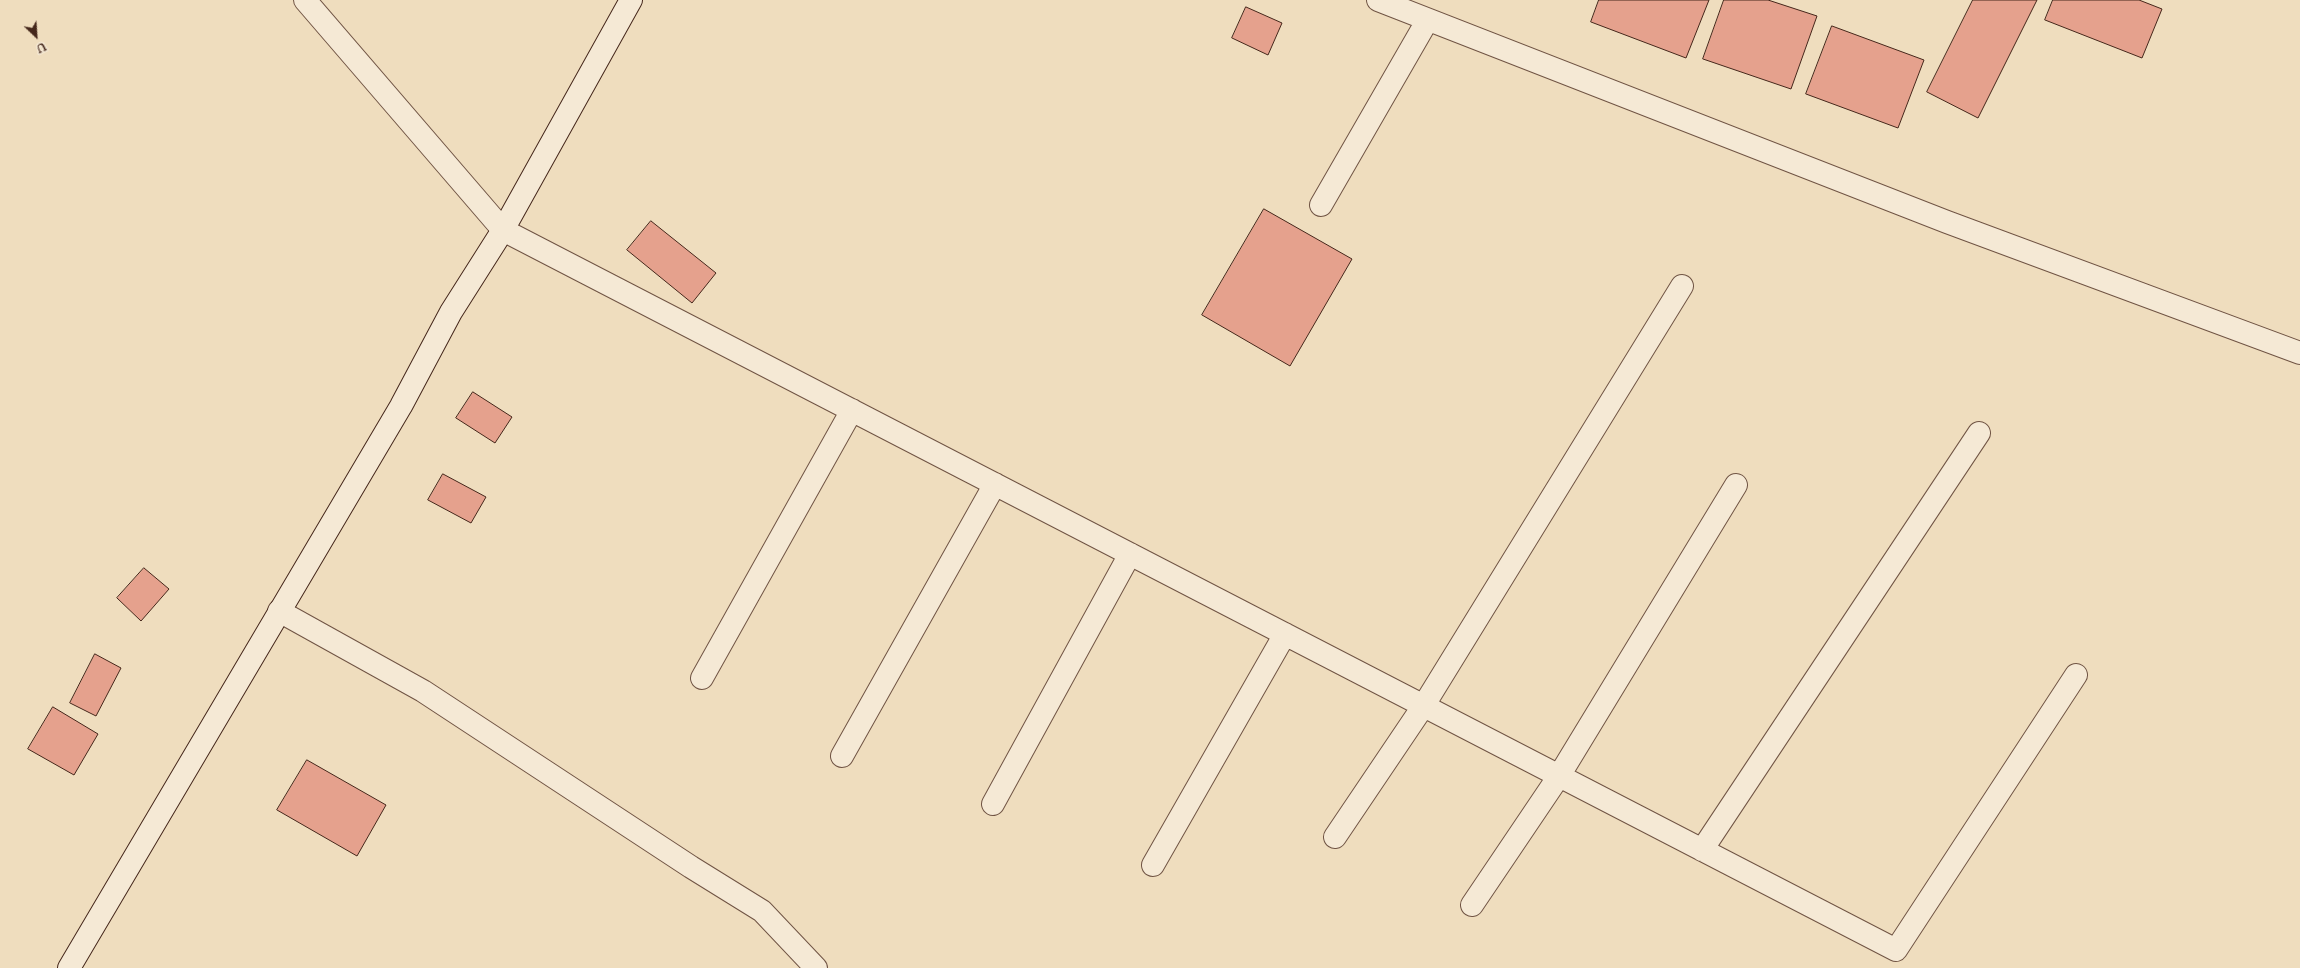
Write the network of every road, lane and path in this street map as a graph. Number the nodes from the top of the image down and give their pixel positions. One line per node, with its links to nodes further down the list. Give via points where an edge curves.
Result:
1 (305, 0): 6 (street)
2 (631, 0): 6 (street)
3 (1378, 0): 4 (street)
4 (1427, 21): 5 (street); 8 (street, via 1644,102 1947,222)
5 (1321, 204)
6 (503, 230): 9 (street); 14 (street, via 451,312 401,406)
7 (1682, 286): 18 (street)
8 (2300, 353)
9 (852, 410): 11 (street); 17 (street)
10 (1979, 433): 23 (street)
11 (995, 484): 13 (street); 19 (street)
12 (1736, 485): 20 (street)
13 (1130, 554): 15 (street); 21 (street)
14 (279, 611): 26 (street); 27 (street, via 423,691 684,863 762,911)
15 (1285, 634): 18 (street); 24 (street)
16 (2076, 675): 23 (street, via 1896,950)
17 (702, 678)
18 (1424, 705): 20 (street); 22 (street)
19 (842, 756)
20 (1559, 776): 23 (street); 25 (street)
21 (994, 804)
22 (1335, 837)
23 (1702, 850)
24 (1153, 865)
25 (1472, 905)
26 (69, 968)
27 (816, 968)

